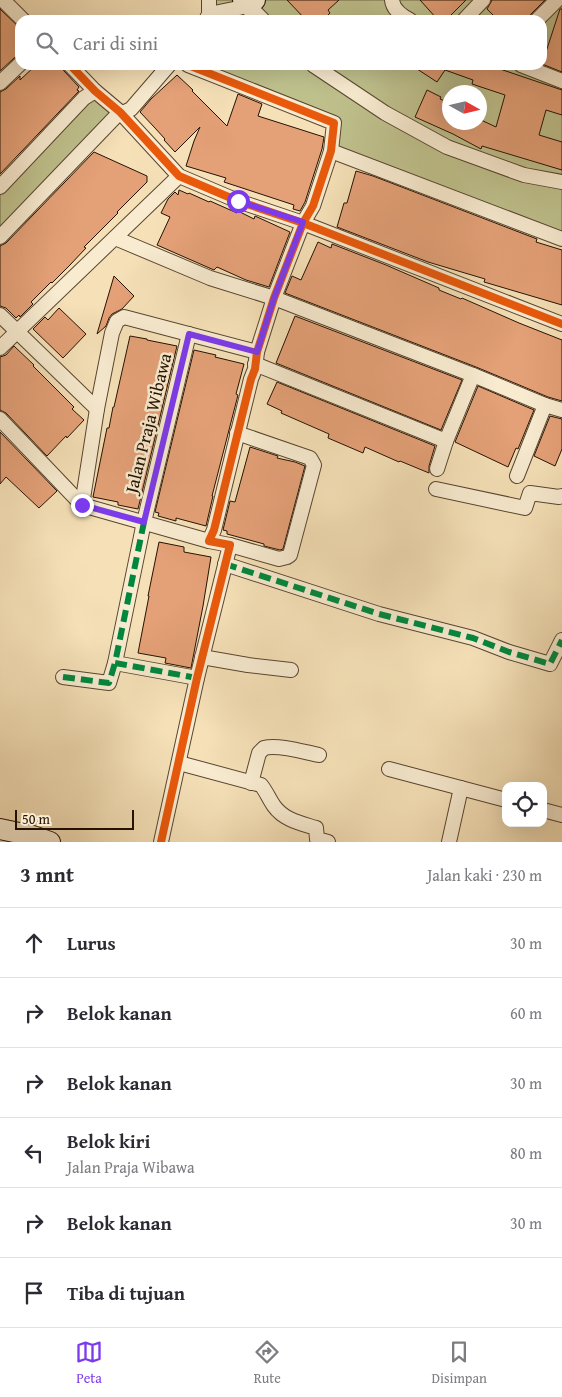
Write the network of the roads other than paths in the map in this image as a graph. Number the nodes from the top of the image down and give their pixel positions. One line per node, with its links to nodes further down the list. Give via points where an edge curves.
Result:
1 (3, 0): 8 (street)
2 (209, 0): 9 (street)
3 (392, 0): 12 (street, via 392,5)
4 (483, 0): 13 (street)
5 (249, 2): 10 (street); 11 (street)
6 (552, 5): 7 (street); 14 (street)
7 (562, 14)
8 (18, 15)
9 (208, 15)
10 (213, 15)
11 (259, 15)
12 (402, 15)
13 (469, 15)
14 (542, 15)
15 (15, 69): 22 (street)
16 (75, 70): 23 (street)
17 (165, 70): 24 (street, via 131,108)
18 (201, 70): 25 (street, via 334,123)
19 (321, 70): 27 (street, via 386,113 447,147 524,175)
20 (534, 70): 21 (street)
21 (562, 81)
22 (0, 83)
23 (95, 91): 24 (street); 28 (street, via 84,98)
24 (120, 112): 26 (street); 30 (street)
25 (331, 151): 29 (street, via 313,206); 32 (street)
26 (179, 176): 29 (street, via 238,201); 31 (street)
27 (562, 182)
28 (0, 187)
29 (303, 222): 33 (street); 35 (street)
30 (0, 237)
31 (115, 238): 33 (street, via 210,278); 36 (street)
32 (562, 239)
33 (274, 298): 39 (street); 40 (street)
34 (0, 315): 36 (street)
35 (562, 324)
36 (16, 332): 38 (street); 42 (street)
37 (189, 334): 39 (street); 42 (street, via 124,317 117,321); 52 (street, Jalan Praja Wibawa)
38 (0, 348)
39 (256, 358): 45 (street); 46 (street)
40 (473, 375): 41 (street); 46 (street)
41 (545, 405): 43 (street); 48 (street)
42 (97, 410): 51 (street)
43 (562, 410)
44 (0, 419): 51 (street)
45 (237, 433): 53 (street); 54 (street, via 307,456 314,465 290,555 279,559)
46 (446, 440): 47 (street)
47 (437, 469)
48 (517, 476)
49 (436, 489): 50 (street, via 525,508 530,493)
50 (562, 496)
51 (82, 505): 52 (street)
52 (144, 522): 53 (street); 58 (street, Jalan Praja Wibawa)
53 (209, 541): 54 (street)
54 (230, 544): 55 (street)
55 (225, 564): 56 (street, via 550,664); 57 (street)
56 (562, 640)
57 (202, 657): 59 (street); 61 (street)
58 (115, 664): 60 (street, Jalan Praja Wibawa, via 109,683); 61 (street)
59 (291, 670)
60 (62, 677)
61 (197, 678): 63 (street)
62 (319, 755): 65 (street, via 264,748 259,753)
63 (179, 763): 65 (street); 73 (street)
64 (389, 769): 66 (street)
65 (251, 783): 71 (street, via 261,785 275,808 286,818 316,828)
66 (461, 788): 67 (street); 74 (street)
67 (502, 799)
68 (547, 811): 69 (street)
69 (562, 815)
70 (0, 829): 72 (main road)
71 (321, 841)
72 (50, 842)
73 (162, 842)
74 (449, 842)

